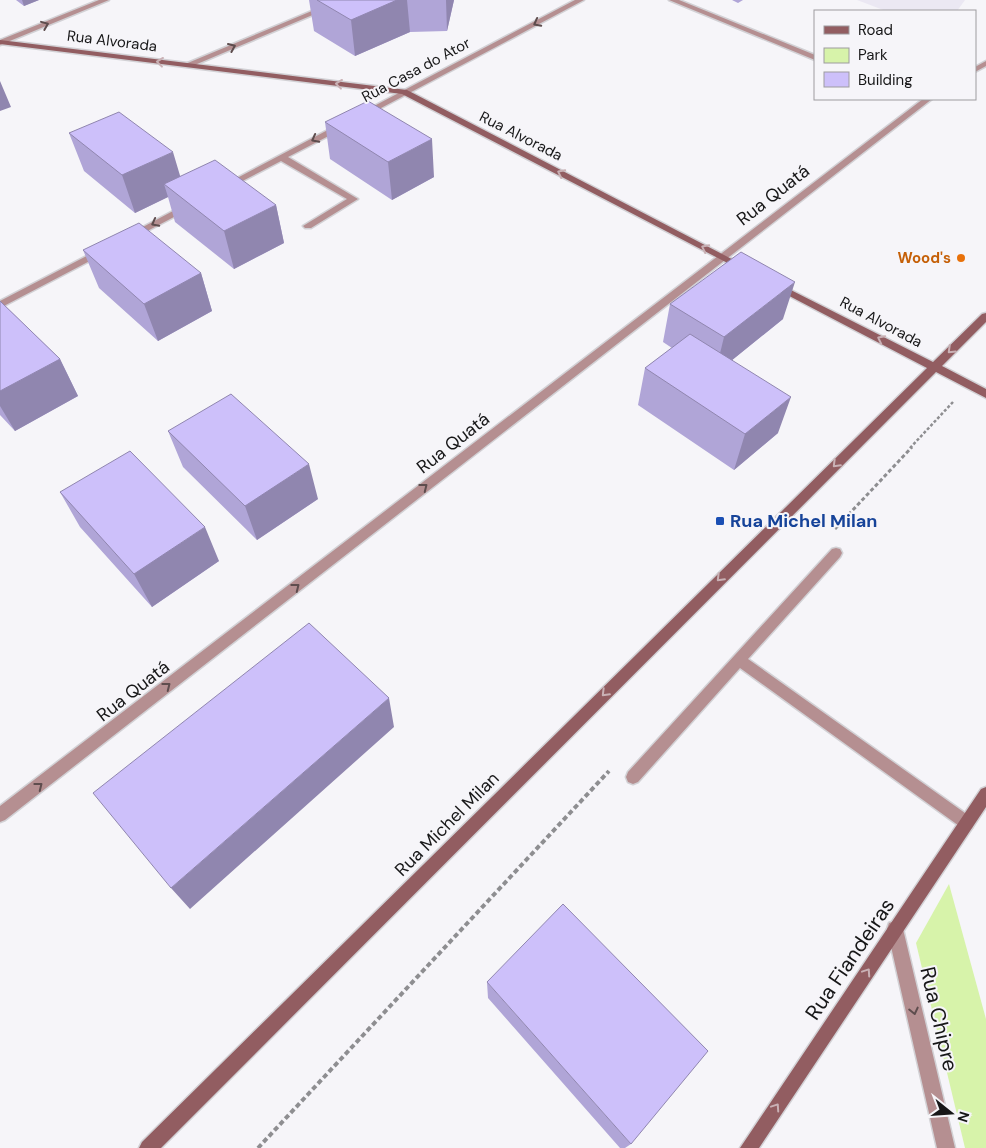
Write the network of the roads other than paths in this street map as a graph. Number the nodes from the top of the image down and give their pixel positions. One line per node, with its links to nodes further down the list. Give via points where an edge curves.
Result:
1 (105, 0): 5 (street, one-way to 1)
2 (344, 0): 7 (street, one-way to 2)
3 (580, 0): 8 (street, Rua Casa do Ator, one-way to 8)
4 (673, 0): 6 (street)
5 (1, 43): 7 (street, Rua Alvorada, one-way to 5)
6 (814, 58)
7 (187, 65): 8 (street, Rua Alvorada, one-way to 7)
8 (404, 92): 10 (street, Rua Casa do Ator, one-way to 10); 14 (street, Rua Alvorada, one-way to 8)
9 (922, 100): 14 (street, Rua Quatá)
10 (281, 157): 11 (street, Rua Casa do Ator); 13 (street, via 353,200)
11 (220, 189)
12 (193, 203): 17 (street, one-way to 17)
13 (308, 226)
14 (722, 257): 15 (street, Rua Alvorada); 25 (street, Rua Quatá, one-way to 14)
15 (752, 273)
16 (769, 281): 19 (street, Rua Alvorada, one-way to 16)
17 (0, 305)
18 (986, 316): 19 (street, Rua Michel Milan, one-way to 19)
19 (933, 367): 20 (street, Rua Alvorada); 28 (street, Rua Michel Milan, one-way to 28)
20 (986, 394)
21 (836, 553): 22 (street)
22 (739, 660): 23 (street); 26 (street)
23 (633, 777)
24 (986, 794): 26 (street, Rua Fiandeiras)
25 (0, 815)
26 (967, 823): 27 (street, Rua Fiandeiras)
27 (895, 930): 29 (street, Rua Fiandeiras, one-way to 27); 30 (street, Rua Chipre, one-way to 30)
28 (148, 1148)
29 (749, 1148)
30 (946, 1148)

